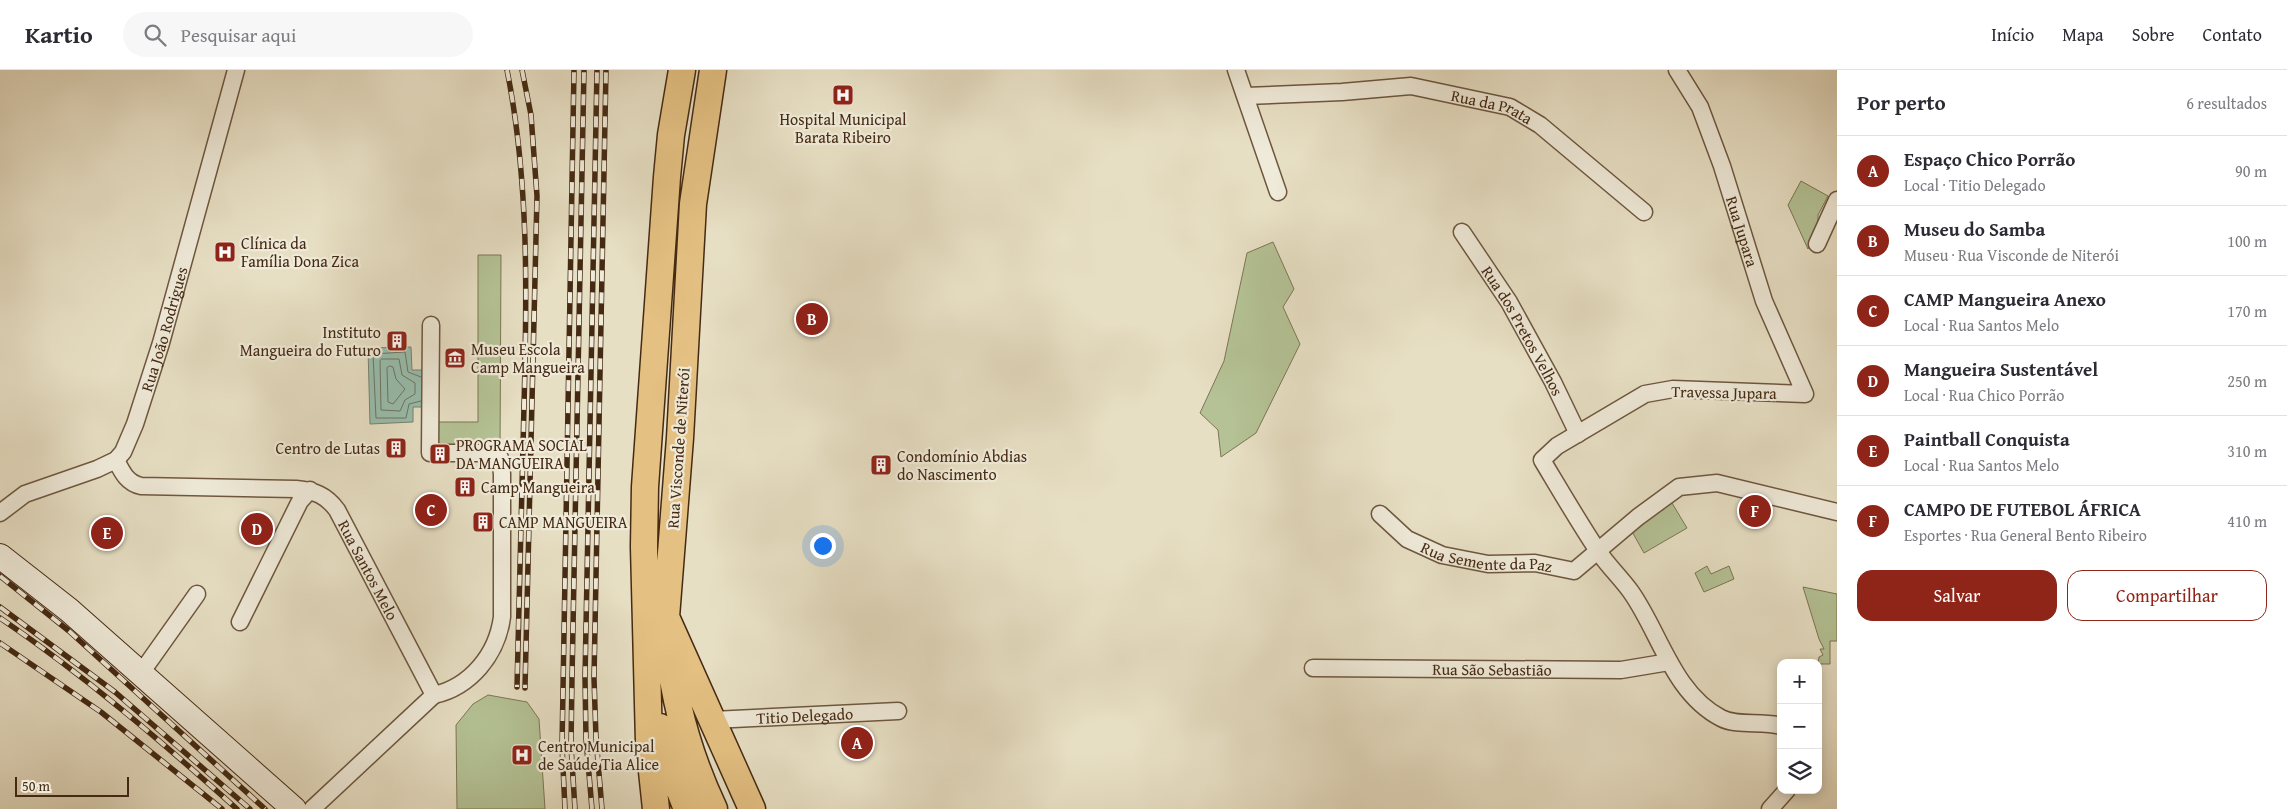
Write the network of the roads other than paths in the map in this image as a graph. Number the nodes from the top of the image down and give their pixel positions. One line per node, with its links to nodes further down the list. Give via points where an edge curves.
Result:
1 (236, 70): 20 (street, Rua João Rodrigues, via 161,343 135,424)
2 (682, 70): 8 (main road, Rua Visconde de Niterói)
3 (712, 70): 9 (main road, Rua Visconde de Niterói)
4 (1236, 70): 7 (street)
5 (1677, 70): 18 (street, Rua Jupara, via 1700,107 1722,166 1764,302)
6 (1412, 78): 7 (street, Rua da Prata, via 1342,92); 14 (street, Rua da Prata, via 1510,107 1540,124)
7 (1246, 96): 12 (street)
8 (671, 135): 9 (main road); 10 (main road, Rua Visconde de Niterói)
9 (703, 138): 11 (main road, Rua Visconde de Niterói)
10 (666, 177): 11 (main road); 33 (main road, Rua Visconde de Niterói, via 645,488)
11 (696, 184): 28 (main road, Rua Visconde de Niterói)
12 (1278, 192)
13 (1837, 200): 16 (street)
14 (1644, 212)
15 (1462, 232): 19 (street, Rua dos Pretos Velhos, via 1509,302)
16 (1817, 244)
17 (431, 325): 34 (street, via 430,453 490,453 500,458 502,474 502,618 499,636 492,652 462,685)
18 (1805, 394): 19 (street, Travessa Jupara, via 1673,389 1645,394)
19 (1578, 434): 25 (street, Travessa Jupara, via 1542,460)
20 (116, 460): 21 (street, Rua Santos Melo, via 124,477 141,486); 23 (street, via 25,494)
21 (310, 490): 29 (street, via 300,501); 34 (street, Rua Santos Melo, via 329,499 337,510)
22 (1837, 512): 25 (street, Rua Semente da Paz, via 1717,483 1679,488 1638,517)
23 (0, 513)
24 (1380, 514): 25 (street, Rua Semente da Paz, via 1407,539 1442,555 1488,564 1535,563 1574,571)
25 (1599, 552): 30 (street, via 1632,593)
26 (0, 556): 32 (main road, via 69,610)
27 (196, 594): 32 (street)
28 (666, 617): 36 (main road, Rua Visconde de Niterói); 39 (main road, via 670,663)
29 (240, 622)
30 (1669, 662): 31 (street, Rua São Sebastião, via 1621,670); 37 (street, via 1688,690 1722,719)
31 (1313, 668)
32 (141, 673): 40 (main road)
33 (647, 678): 39 (main road, via 667,758); 42 (main road, Rua Visconde de Niterói)
34 (434, 695): 41 (street)
35 (898, 711): 36 (street, Titio Delegado)
36 (713, 720): 43 (main road, Rua Visconde de Niterói)
37 (1777, 725)
38 (1783, 794): 44 (street)
39 (704, 806)
40 (294, 809)
41 (312, 809)
42 (656, 809)
43 (752, 809)
44 (1770, 809)

